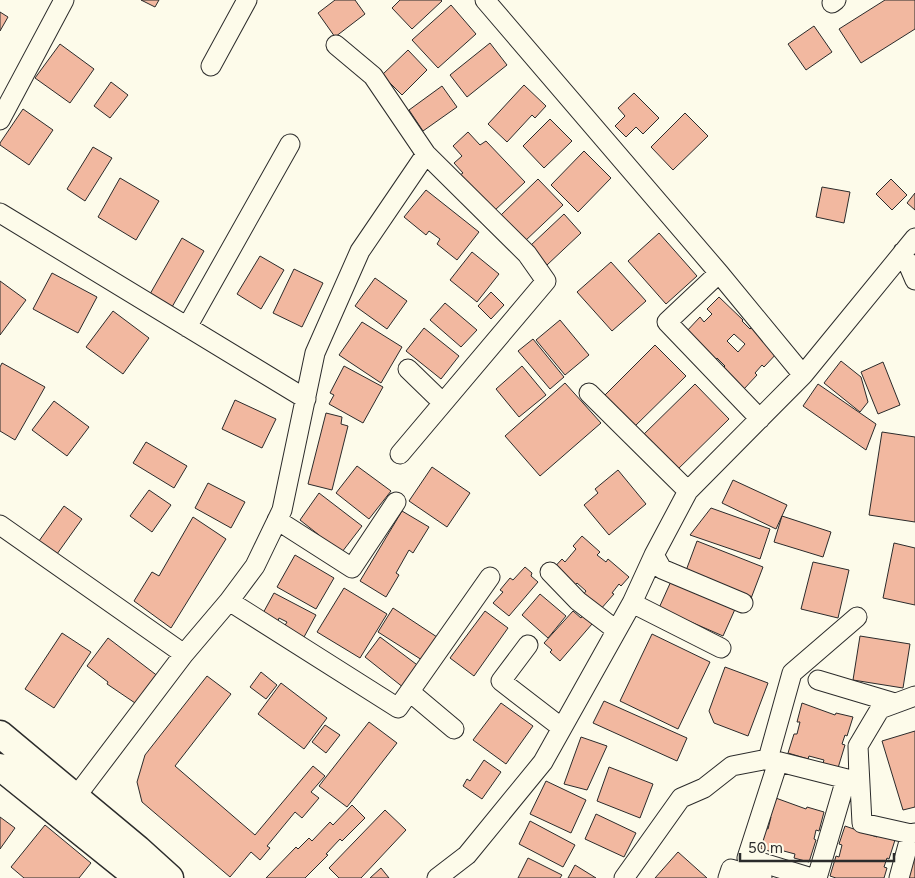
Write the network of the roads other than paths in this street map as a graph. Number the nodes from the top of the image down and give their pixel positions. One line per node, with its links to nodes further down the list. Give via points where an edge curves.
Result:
1 (64, 0): 6 (street)
2 (247, 0): 5 (street)
3 (484, 0): 11 (street)
4 (336, 45): 8 (street, via 373,76)
5 (211, 66)
6 (0, 120)
7 (290, 144): 13 (street)
8 (426, 154): 17 (street, via 360,251 315,353); 18 (street, via 528,254 546,281)
9 (0, 213): 13 (street)
10 (909, 245): 12 (street); 15 (street)
11 (719, 272): 15 (street); 19 (street, via 666,322)
12 (915, 280)
13 (187, 327): 17 (street)
14 (408, 369): 18 (street)
15 (804, 375): 19 (street)
16 (589, 393): 21 (street)
17 (306, 398): 23 (street, via 282,510)
18 (443, 403): 20 (street)
19 (760, 420): 21 (street)
20 (400, 454)
21 (688, 491): 25 (street)
22 (396, 502): 23 (street, via 352,568)
23 (277, 520): 28 (street, via 255,566)
24 (0, 525): 35 (street)
25 (654, 555): 29 (street); 30 (street, via 662,569)
26 (550, 572): 32 (street, via 578,601)
27 (490, 578): 37 (street)
28 (229, 601): 35 (street); 37 (street, via 398,708)
29 (632, 603): 32 (street); 34 (street)
30 (743, 603)
31 (857, 616): 44 (street, via 792,673)
32 (616, 630): 41 (street)
33 (528, 645): 41 (street, via 501,681)
34 (721, 648)
35 (184, 654): 47 (street)
36 (818, 680): 39 (street)
37 (410, 692): 40 (street)
38 (915, 696): 39 (street)
39 (895, 703): 43 (street, via 880,709)
40 (454, 728)
41 (562, 728): 49 (street, via 543,762)
42 (0, 734): 47 (main road)
43 (858, 746): 46 (street, via 859,782); 48 (street, via 862,823)
44 (773, 761): 46 (street); 52 (street, via 732,766 704,788 681,798); 55 (street, via 747,858)
45 (0, 766): 47 (main road)
46 (846, 779): 56 (street)
47 (68, 806): 50 (main road); 51 (main road)
48 (913, 834): 57 (street)
49 (448, 875)
50 (138, 878)
51 (170, 878)
52 (624, 878)
53 (728, 878): 54 (street, via 731,869)
54 (762, 878)
55 (812, 878)
56 (816, 878)
57 (898, 878)

